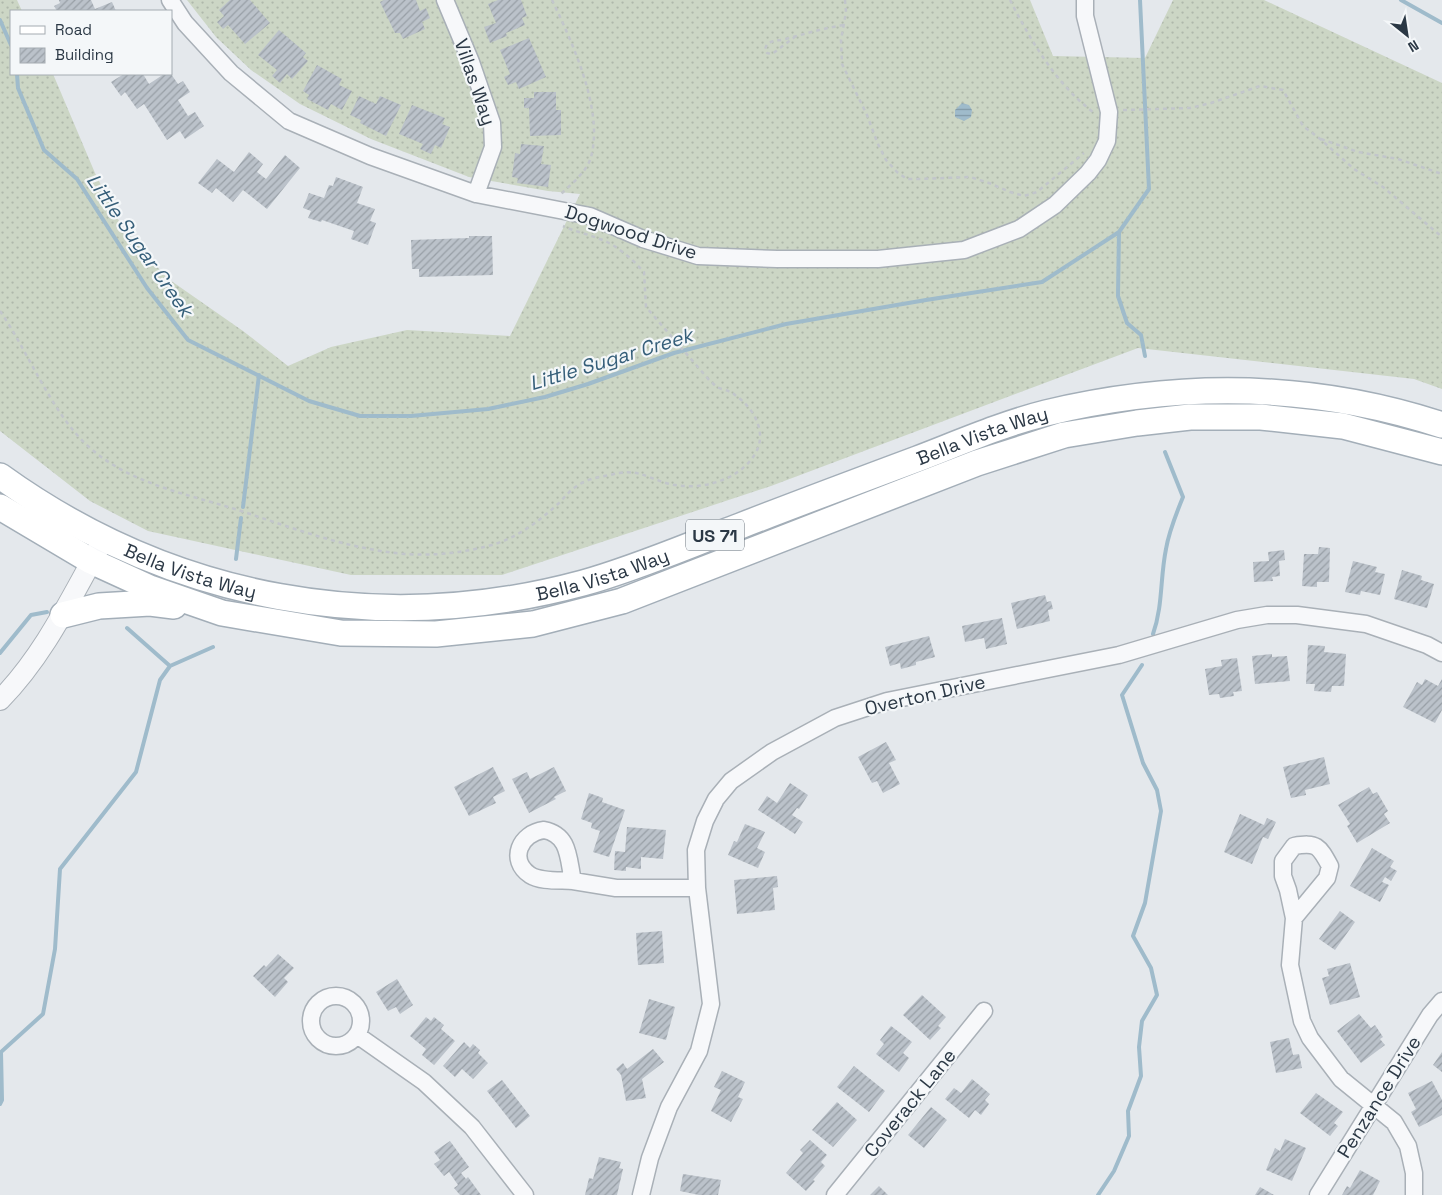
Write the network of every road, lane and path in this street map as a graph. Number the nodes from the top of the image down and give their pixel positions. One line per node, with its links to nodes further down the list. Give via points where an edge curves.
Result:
1 (170, 0): 15 (street, Dogwood Drive, via 185,23 231,73 289,121 370,156)
2 (445, 0): 15 (street, Villas Way, via 492,123 493,147)
3 (552, 0): 16 (path, via 572,43 588,93 594,131 591,159)
4 (846, 0): 8 (path)
5 (1010, 0): 11 (path, via 1063,85 1097,114)
6 (1077, 0): 7 (street, Dogwood Drive)
7 (1085, 8): 11 (street, Dogwood Drive)
8 (844, 25): 9 (path); 13 (path, via 842,64 886,160 907,178 970,176 1024,196 1037,192)
9 (796, 36): 9 (path, via 773,40 765,50 772,54)
10 (1129, 110): 12 (path, via 1177,109 1211,103 1260,86 1283,90 1303,126)
11 (1109, 112): 16 (street, Dogwood Drive, via 1107,141 1098,160 1055,205 1019,229 964,250 878,259 698,256 644,239 590,216)
12 (1319, 138): 14 (path); 17 (path)
13 (1088, 150)
14 (1442, 174)
15 (476, 194): 16 (street, Dogwood Drive)
16 (549, 207): 18 (path, via 560,225 601,239 630,258 644,272 646,307 710,380 747,405 757,420 760,436 756,453 744,467 710,484 688,486 667,484 636,472 618,472 593,479 577,486 517,536 489,546 444,554 404,554 350,546 157,486 127,474 105,460 87,446 57,408)
17 (1442, 237)
18 (0, 311)
19 (1442, 425): 23 (main road, Bella Vista Way / US 71, via 1408,414 1333,398 1260,390 1195,391 1115,399 1043,414 972,438 586,582 512,599 438,607 366,607 243,590 198,577)
20 (1442, 452): 25 (main road, Bella Vista Way / US 71, via 1343,426 1261,417 1190,417 1137,423 1064,435 977,463 622,600 533,624 436,634 341,633)
21 (0, 476): 23 (main road, Bella Vista Way / US 71, via 49,509)
22 (0, 507): 24 (main road, Bella Vista Way / US 71)
23 (104, 539): 24 (street)
24 (92, 561): 25 (main road, Bella Vista Way / US 71, via 150,588); 26 (street)
25 (222, 613): 26 (main road, via 150,603 99,606)
26 (63, 615): 28 (street, via 40,652)
27 (1442, 653): 30 (street, Overton Drive, via 1366,624 1297,615 1267,615 1237,620 1119,655 887,701 835,718 772,752 731,781 716,799 705,821 696,850)
28 (0, 700)
29 (573, 881): 30 (street, via 616,888)
30 (697, 888): 37 (street, Overton Drive, via 711,1004 699,1051 669,1107 650,1158)
31 (1294, 918): 35 (street, via 1290,965 1302,1021 1310,1038 1341,1079)
32 (1442, 1001): 35 (street, Penzance Drive)
33 (984, 1011): 38 (street, Coverack Lane)
34 (357, 1035): 36 (street, via 424,1082 472,1127)
35 (1373, 1105): 39 (street, Penzance Drive); 40 (street, via 1394,1122 1408,1146 1414,1172)
36 (525, 1195)
37 (641, 1195)
38 (835, 1195)
39 (1318, 1195)
40 (1414, 1195)

